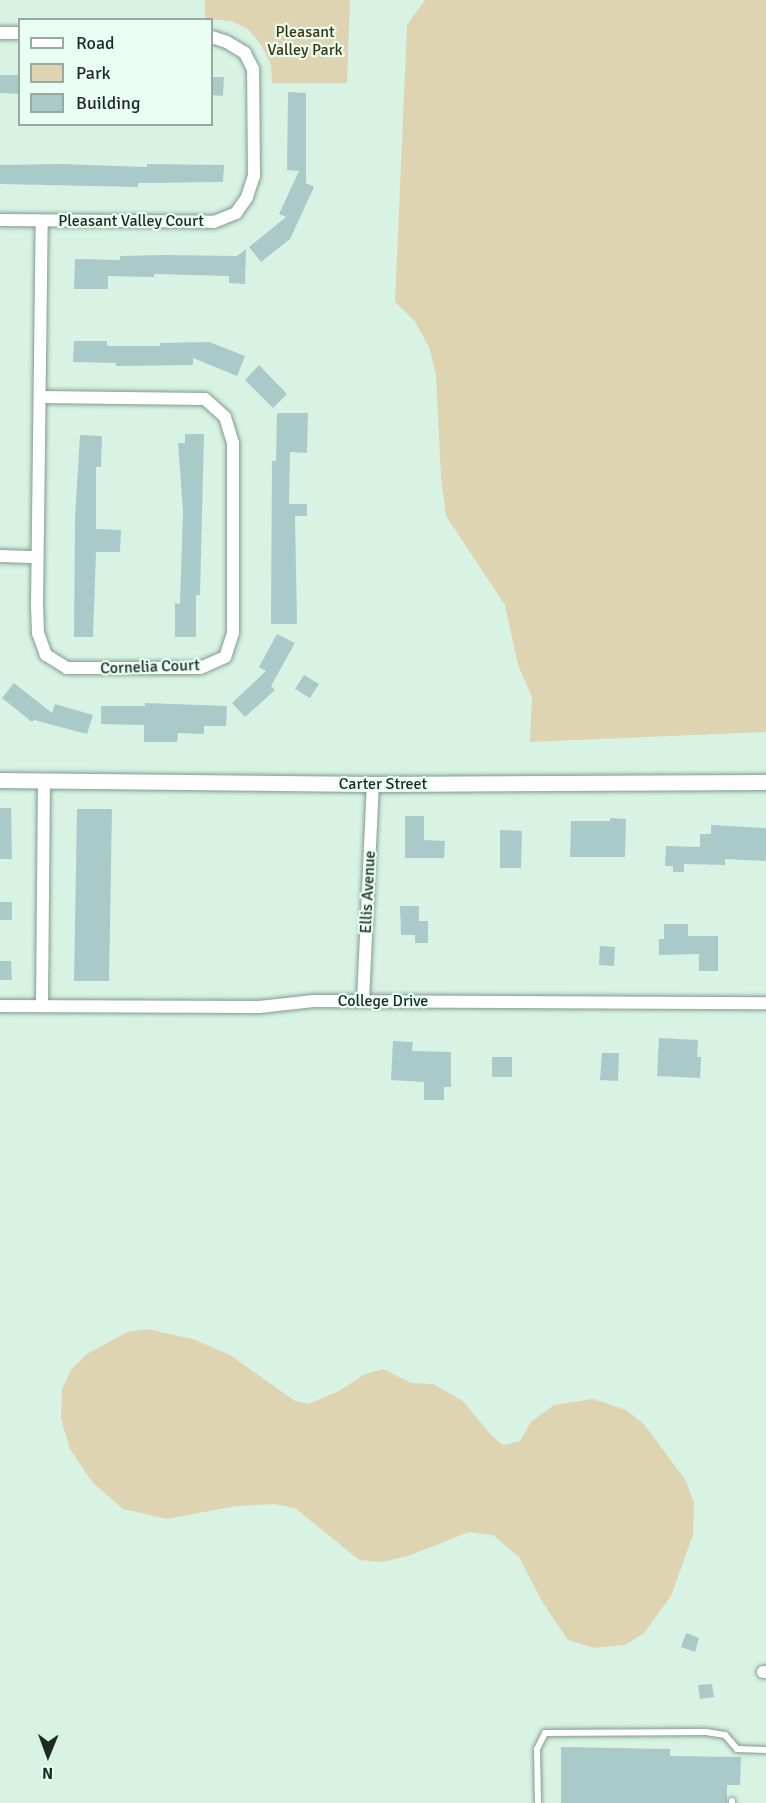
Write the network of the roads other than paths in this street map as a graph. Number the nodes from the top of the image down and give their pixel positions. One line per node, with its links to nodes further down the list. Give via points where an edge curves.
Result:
1 (0, 33): 2 (street)
2 (18, 33)
3 (213, 37): 5 (street, Pleasant Valley Court, via 245,54 253,69 254,176 236,213 214,222)
4 (0, 220): 5 (street, Pleasant Valley Court)
5 (42, 220): 6 (street, Cornelia Court)
6 (40, 397): 8 (street, Cornelia Court); 8 (street, Cornelia Court, via 205,399 225,417 233,443 233,633 225,657 200,668 67,669 46,655 38,633)
7 (0, 556): 8 (street)
8 (37, 556)
9 (0, 780): 10 (street, Carter Street)
10 (44, 781): 12 (street, Carter Street); 16 (street)
11 (766, 782): 12 (street, Carter Street)
12 (373, 784): 13 (street, Ellis Avenue)
13 (363, 1001): 14 (street, College Drive); 16 (street, College Drive, via 259,1007)
14 (766, 1003)
15 (0, 1006): 16 (street, College Drive)
16 (42, 1006)
17 (766, 1750): 18 (lane, via 737,1749 725,1735 706,1732 544,1733 537,1749)
18 (538, 1803)

